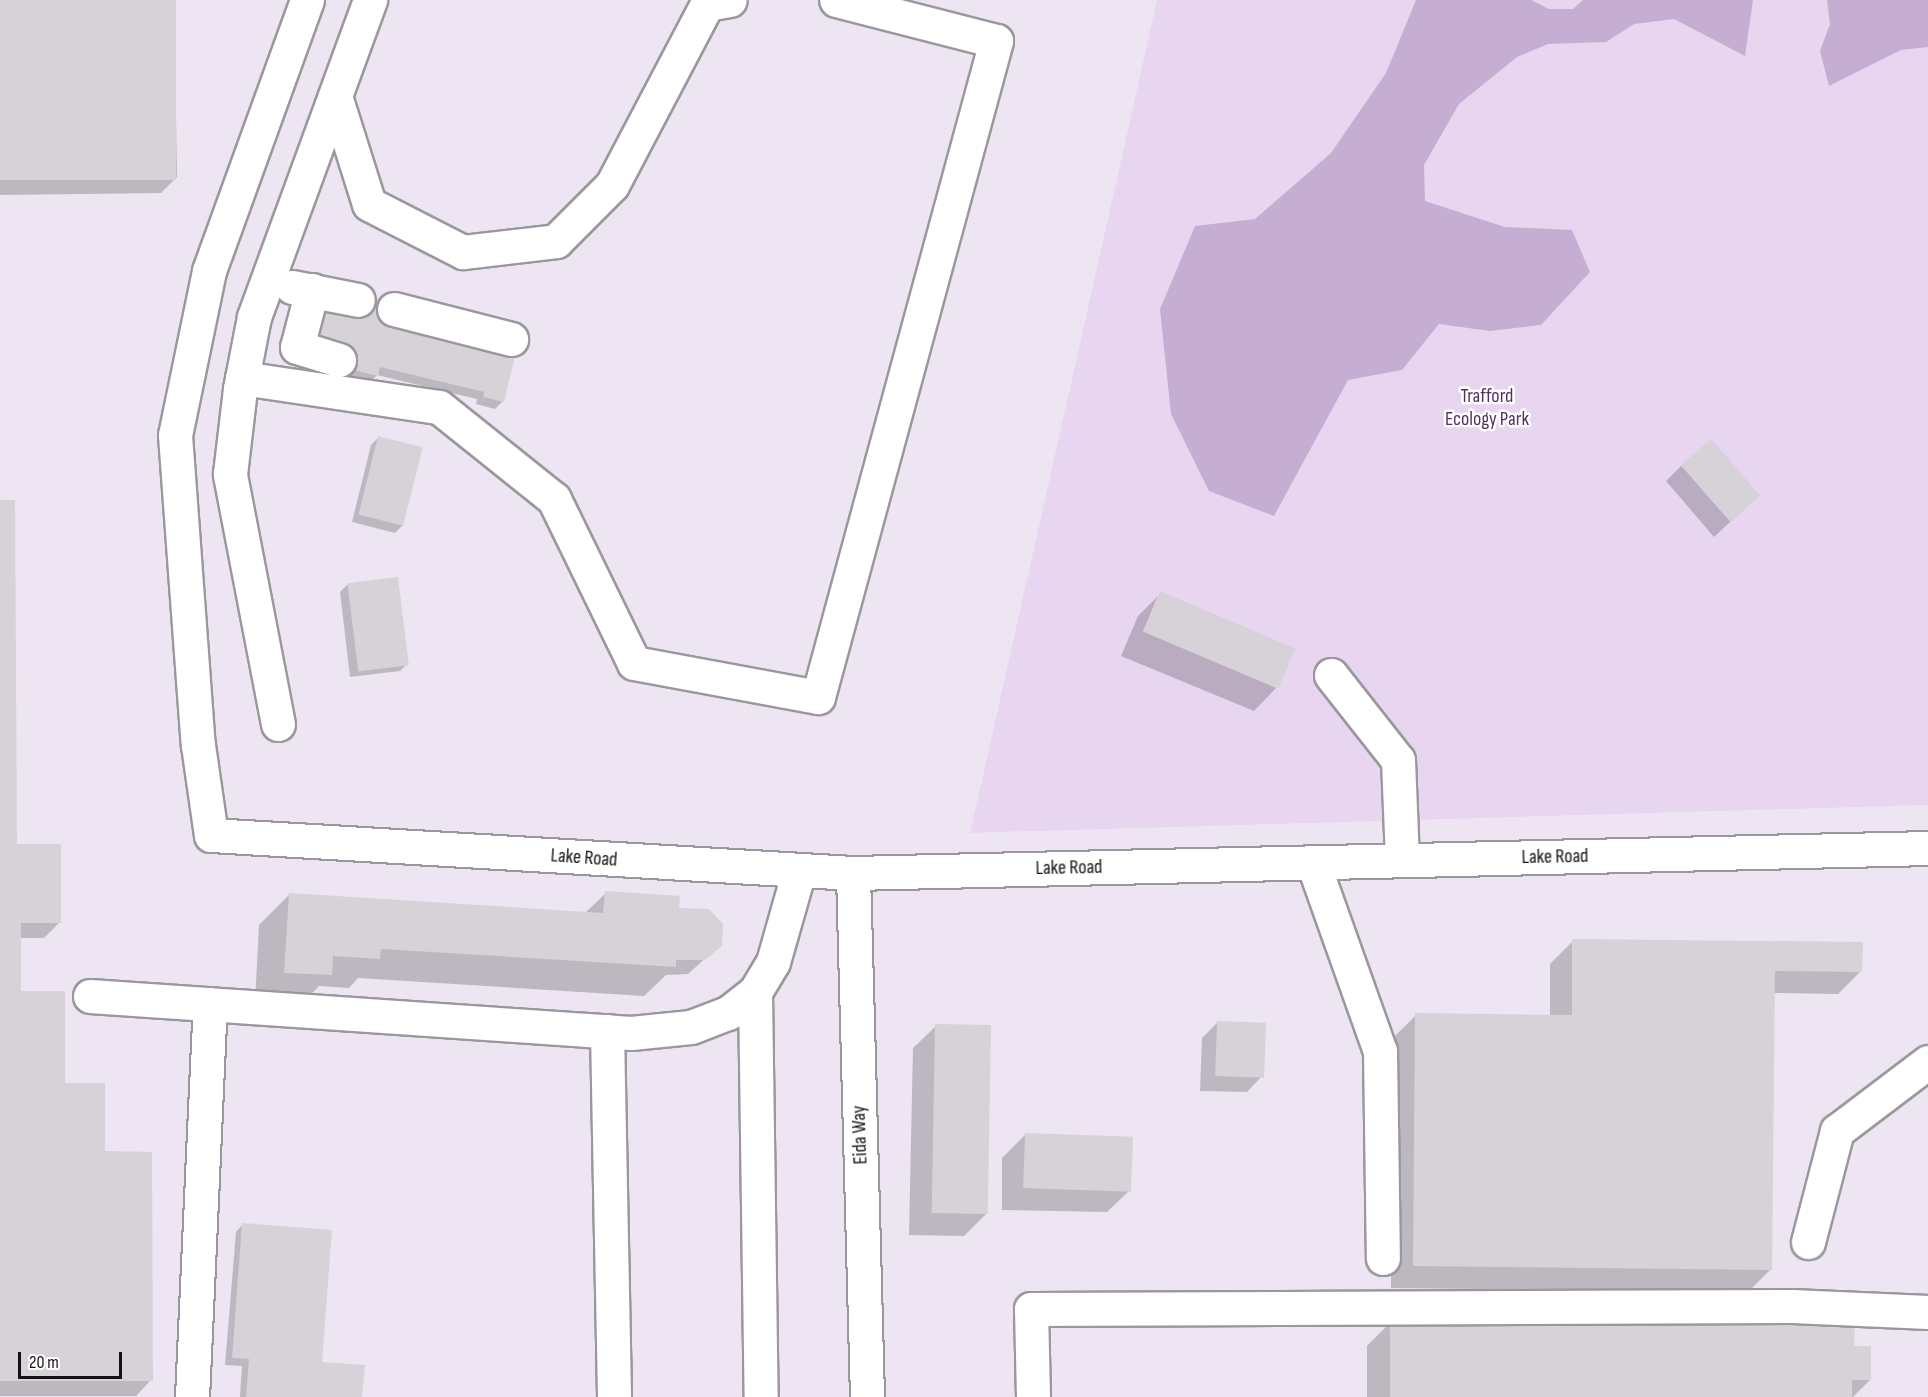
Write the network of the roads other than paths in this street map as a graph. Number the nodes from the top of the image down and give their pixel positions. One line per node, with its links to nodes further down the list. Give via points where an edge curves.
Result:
1 (307, 0): 18 (street, Lake Road, via 208,271 175,435 198,745 211,835)
2 (370, 0): 5 (street)
3 (730, 0): 5 (street, via 707,4 612,185 556,241 462,252 369,204)
4 (836, 0): 12 (street, via 996,41 818,697 634,663 554,499 439,407)
5 (335, 96): 6 (street)
6 (266, 282): 7 (street); 12 (street)
7 (312, 290): 8 (street); 11 (street, via 297,347)
8 (358, 300)
9 (394, 309): 10 (street)
10 (511, 339)
11 (339, 360)
12 (242, 378): 14 (street, via 230,474)
13 (1331, 675): 16 (street, via 1398,760)
14 (278, 724)
15 (1928, 848): 16 (street, Lake Road)
16 (1402, 860): 17 (street, Lake Road)
17 (1313, 863): 19 (street, Lake Road); 26 (street, via 1380,1051)
18 (799, 871): 19 (street, Lake Road); 20 (street, via 773,962)
19 (853, 873): 31 (street, Eida Way)
20 (755, 992): 23 (street, via 728,1013 691,1028); 30 (street)
21 (90, 996): 22 (street)
22 (210, 1004): 23 (street); 28 (street)
23 (607, 1031): 29 (street)
24 (1928, 1062): 25 (street, via 1837,1131)
25 (1808, 1242)
26 (1383, 1258)
27 (1928, 1312): 32 (street, via 1792,1306 1031,1309)
28 (192, 1397)
29 (614, 1397)
30 (760, 1397)
31 (867, 1397)
32 (1033, 1397)

